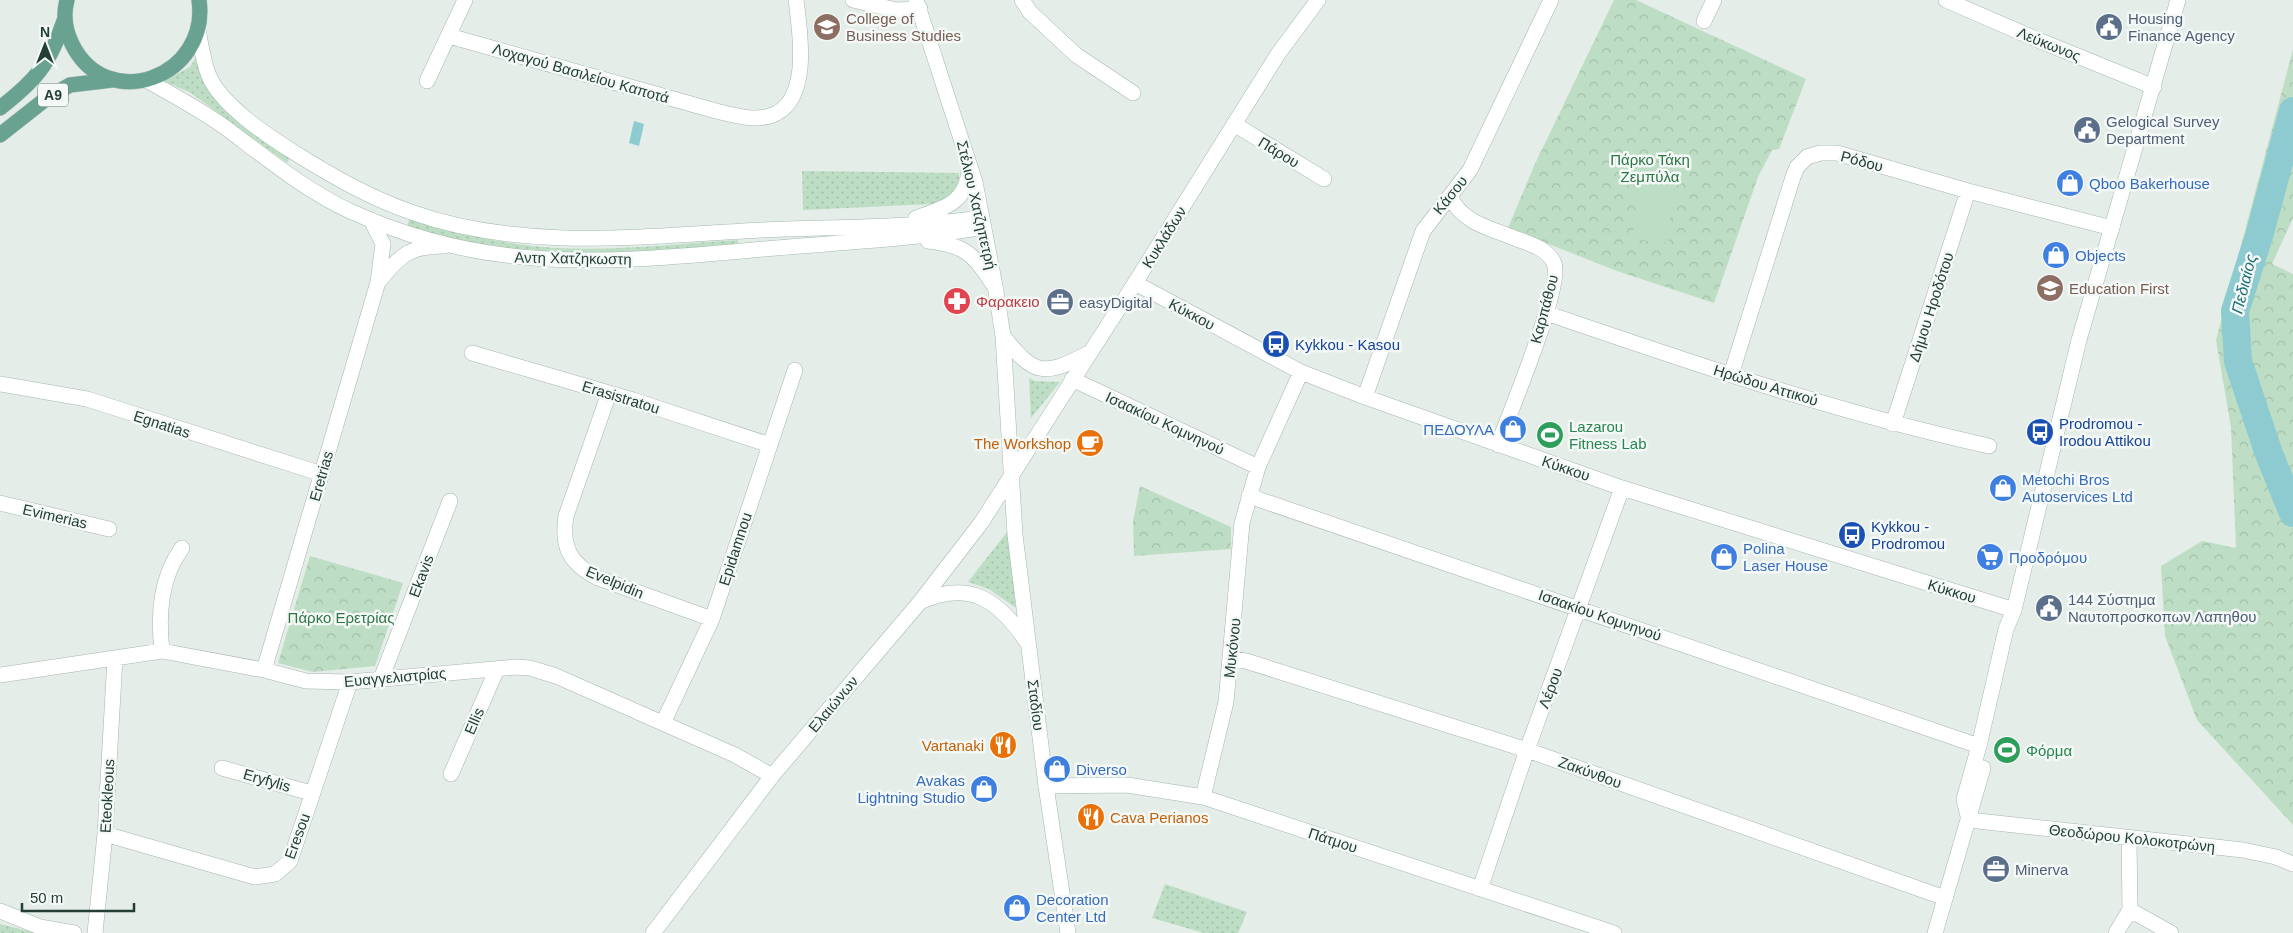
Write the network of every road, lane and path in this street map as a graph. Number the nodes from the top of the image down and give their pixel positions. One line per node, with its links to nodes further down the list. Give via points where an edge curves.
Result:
1 (465, 0): 15 (street)
2 (796, 0): 15 (street, Λοχαγού Βασιλείου Καποτά, via 801,67 797,85 776,113 760,117 743,117 713,110)
3 (853, 0): 11 (street, via 896,10)
4 (1022, 0): 20 (street, via 1030,12 1076,55)
5 (1318, 0): 22 (street, Κυκλάδων, via 1278,54)
6 (1550, 0): 27 (street, Κάσου, via 1470,170)
7 (1714, 0): 13 (street)
8 (1946, 0): 19 (street, Λεύκωνος)
9 (2178, 0): 19 (street)
10 (201, 4): 14 (main road, A9)
11 (918, 4): 24 (street, Στέλιου Χατζηπετρή)
12 (64, 6): 16 (main road, A9, via 68,35 75,51 100,74); 21 (main road, A9, via 56,44 37,77)
13 (1704, 21)
14 (198, 30): 17 (main road, A9, via 191,48 179,63 164,74); 30 (street, Αντη Χατζηκωστη, via 210,77 219,93 234,107 279,143 328,174 419,215 541,238)
15 (449, 36): 18 (street)
16 (116, 80): 17 (main road, A9); 23 (main road, A9, via 70,85 47,98)
17 (146, 80): 28 (street, Αντη Χατζηκωστη, via 224,127 316,193)
18 (428, 81)
19 (2154, 87): 31 (street)
20 (1133, 93)
21 (0, 108)
22 (1234, 124): 25 (street, Πάρου); 35 (street, Κυκλάδων)
23 (0, 135)
24 (969, 159): 29 (street, Στέλιου Χατζηπετρή); 30 (street, via 966,185 958,199)
25 (1324, 179)
26 (1968, 191): 31 (street, Ρόδου); 43 (street, Ρόδου, via 1837,153 1820,153 1802,161 1792,177); 48 (street, Δήμου Ηροδότου)
27 (1450, 197): 37 (street, Καρπάθου, via 1465,216 1538,248 1554,263 1555,280); 47 (street, Κάσου, via 1422,231)
28 (371, 220): 33 (street, Αντη Χατζηκωστη); 34 (street, Eretrias, via 383,244)
29 (983, 222): 30 (street, Αντη Χατζηκωστη); 32 (street, Αντη Χατζηκωστη); 36 (street, Στέλιου Χατζηπετρή)
30 (898, 225)
31 (2112, 228): 63 (street, via 2079,340)
32 (907, 239): 33 (street, Αντη Χατζηκωστη, via 616,261 534,260); 36 (street, via 943,243 967,251)
33 (444, 246): 34 (street, Eretrias, via 409,251 399,257)
34 (378, 282): 53 (street, Eretrias)
35 (1135, 283): 40 (street, Κυκλάδων); 42 (street, Κύκκου)
36 (996, 291): 38 (street, Στέλιου Χατζηπετρή)
37 (1546, 313): 43 (street, Ηρώδου Αττικού); 50 (street, Καρπάθου)
38 (1003, 336): 40 (street, via 1028,364 1044,369 1058,368); 54 (street, Στέλιου Χατζηπετρή)
39 (472, 353): 46 (street, Erasistratou)
40 (1088, 354): 44 (street, Κυκλάδων)
41 (794, 370): 49 (street, Epidamnou)
42 (1301, 372): 47 (street, Κύκκου); 52 (street)
43 (1731, 375): 48 (street, Ηρώδου Αττικού)
44 (1072, 379): 52 (street, Ισαακίου Κομνηνού); 54 (street, Κυκλάδων)
45 (0, 384): 53 (street, Egnatias, via 87,399)
46 (609, 393): 49 (street, Erasistratou); 64 (street, Evelpidin, via 566,516 563,531 566,546 584,571)
47 (1365, 397): 50 (street, Κύκκου)
48 (1893, 424): 51 (street, Ηρώδου Αττικού)
49 (770, 445): 64 (street, Epidamnou)
50 (1498, 445): 55 (street, Κύκκου)
51 (1989, 446)
52 (1258, 467): 56 (street)
53 (322, 474): 70 (street, Eretrias)
54 (1013, 476): 61 (street, Ελαιώνων); 65 (street, Σταδίου, via 1015,535)
55 (1622, 488): 62 (street, Λέρου); 63 (street, Κύκκου)
56 (1249, 496): 62 (street, Ισαακίου Κομνηνού); 68 (street, Μυκόνου, via 1242,523)
57 (450, 501): 72 (street, Ekavis)
58 (0, 503): 59 (street, Evimerias)
59 (109, 529)
60 (182, 548): 66 (street, via 166,577 161,609)
61 (920, 602): 65 (street, via 945,593 977,595 1005,613); 79 (street, Ελαιώνων)
62 (1580, 608): 75 (street, Ισαακίου Κομνηνού); 76 (street, Λέρου)
63 (2014, 610): 75 (street, via 2006,629); 83 (street, via 2015,634)
64 (712, 619): 74 (street, Epidamnou)
65 (1028, 644): 80 (street, Σταδίου)
66 (162, 651): 67 (street, Ευαγγελιστρίας); 70 (street, Ευαγγελιστρίας)
67 (115, 658): 71 (street, Ευαγγελιστρίας); 84 (street, Eteokleous)
68 (1232, 659): 76 (street, Ζακύνθου); 82 (street, Μυκόνου, via 1226,702)
69 (498, 669): 72 (street, Ευαγγελιστρίας); 74 (street, Ευαγγελιστρίας, via 515,667 544,671); 78 (street, Ellis)
70 (264, 670): 73 (street, Ευαγγελιστρίας, via 306,681)
71 (0, 675)
72 (381, 679): 73 (street, Ευαγγελιστρίας)
73 (350, 682): 81 (street, Eresou)
74 (663, 723): 79 (street, Ευαγγελιστρίας, via 735,755)
75 (1979, 746): 83 (street, via 1964,799)
76 (1527, 750): 87 (street, Λέρου); 88 (street, Ζακύνθου)
77 (222, 768): 81 (street, Eryfylis)
78 (451, 774)
79 (772, 776): 93 (street, Ελαιώνων)
80 (1046, 786): 82 (street, Πάτμου, via 1127,785); 94 (street, Σταδίου)
81 (311, 793): 84 (street, Eresou, via 290,861 283,869 265,877 255,877)
82 (1203, 797): 87 (street, Πάτμου)
83 (1969, 820): 85 (street, Θεοδώρου Κολοκοτρώνη); 88 (street)
84 (104, 834): 92 (street, Eteokleous)
85 (2129, 839): 86 (street, Θεοδώρου Κολοκοτρώνη, via 2242,850); 89 (street)
86 (2293, 864)
87 (1480, 889): 95 (street, Πάτμου)
88 (1945, 898): 96 (street)
89 (2130, 910): 97 (street); 98 (street)
90 (0, 912): 91 (street, via 40,927)
91 (74, 933)
92 (95, 933)
93 (653, 933)
94 (1068, 933)
95 (1614, 933)
96 (1935, 933)
97 (2116, 933)
98 (2171, 933)

